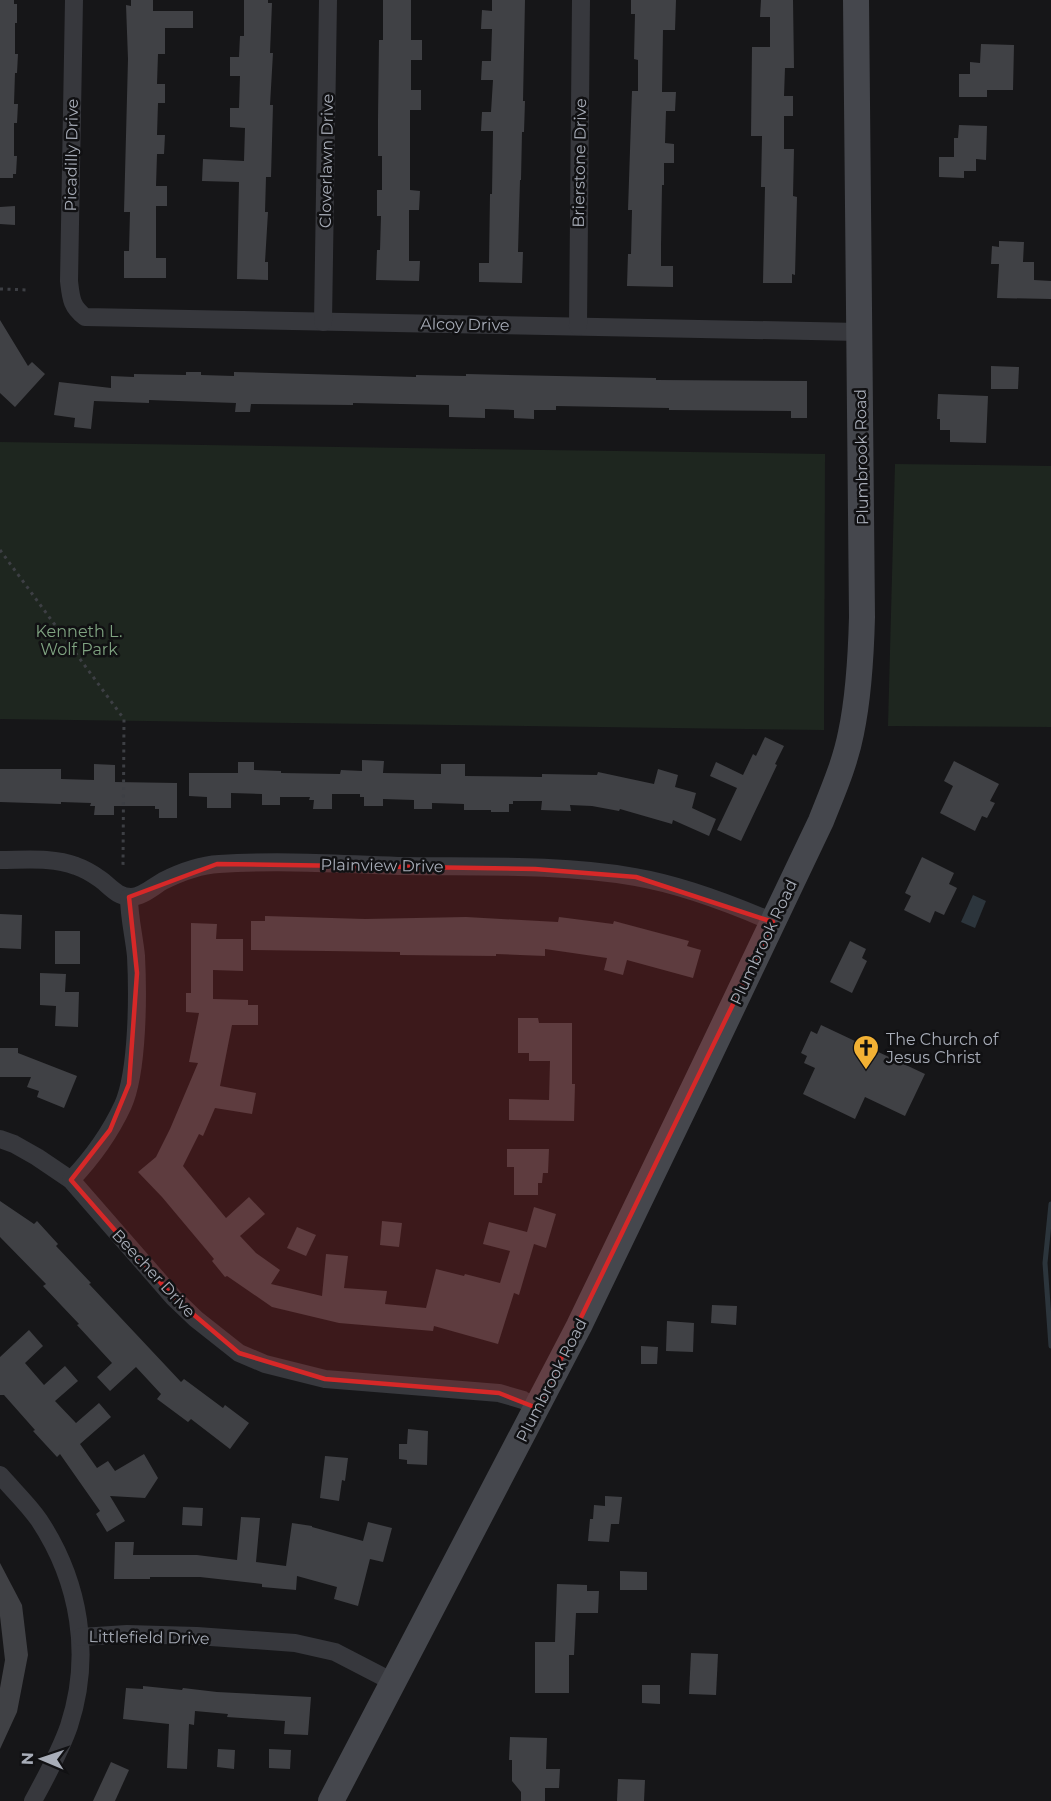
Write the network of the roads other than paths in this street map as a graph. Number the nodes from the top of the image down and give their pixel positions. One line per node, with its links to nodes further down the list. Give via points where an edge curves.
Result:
1 (74, 0): 5 (street, Picadilly Drive, via 69,281)
2 (328, 0): 6 (street, Cloverlawn Drive)
3 (581, 0): 7 (street, Brierstone Drive)
4 (856, 0): 8 (street, Plumbrook Road)
5 (75, 309): 6 (street, Alcoy Drive, via 85,317)
6 (323, 322): 7 (street, Alcoy Drive)
7 (578, 326): 8 (street, Alcoy Drive)
8 (859, 332): 11 (street, Plumbrook Road, via 862,617 856,701 851,735 838,776)
9 (0, 860): 10 (street, via 66,863)
10 (129, 897): 11 (street, Plainview Drive, via 165,880 217,864 535,869 657,882 733,905); 13 (street, via 137,973 135,1044 129,1084 124,1104 110,1130)
11 (773, 922): 14 (street, Plumbrook Road)
12 (0, 1139): 13 (street, Beecher Drive, via 30,1152)
13 (71, 1180): 14 (street, Beecher Drive, via 174,1298 239,1353 265,1364 326,1379 499,1393)
14 (537, 1408): 17 (street, Plumbrook Road)
15 (0, 1476): 16 (street, Littlefield Drive, via 38,1518 54,1545 69,1580)
16 (81, 1637): 17 (street, Littlefield Drive, via 127,1634 295,1643 335,1652); 18 (street, via 80,1676 69,1726)
17 (393, 1682): 19 (street, Plumbrook Road)
18 (33, 1801)
19 (332, 1801)

